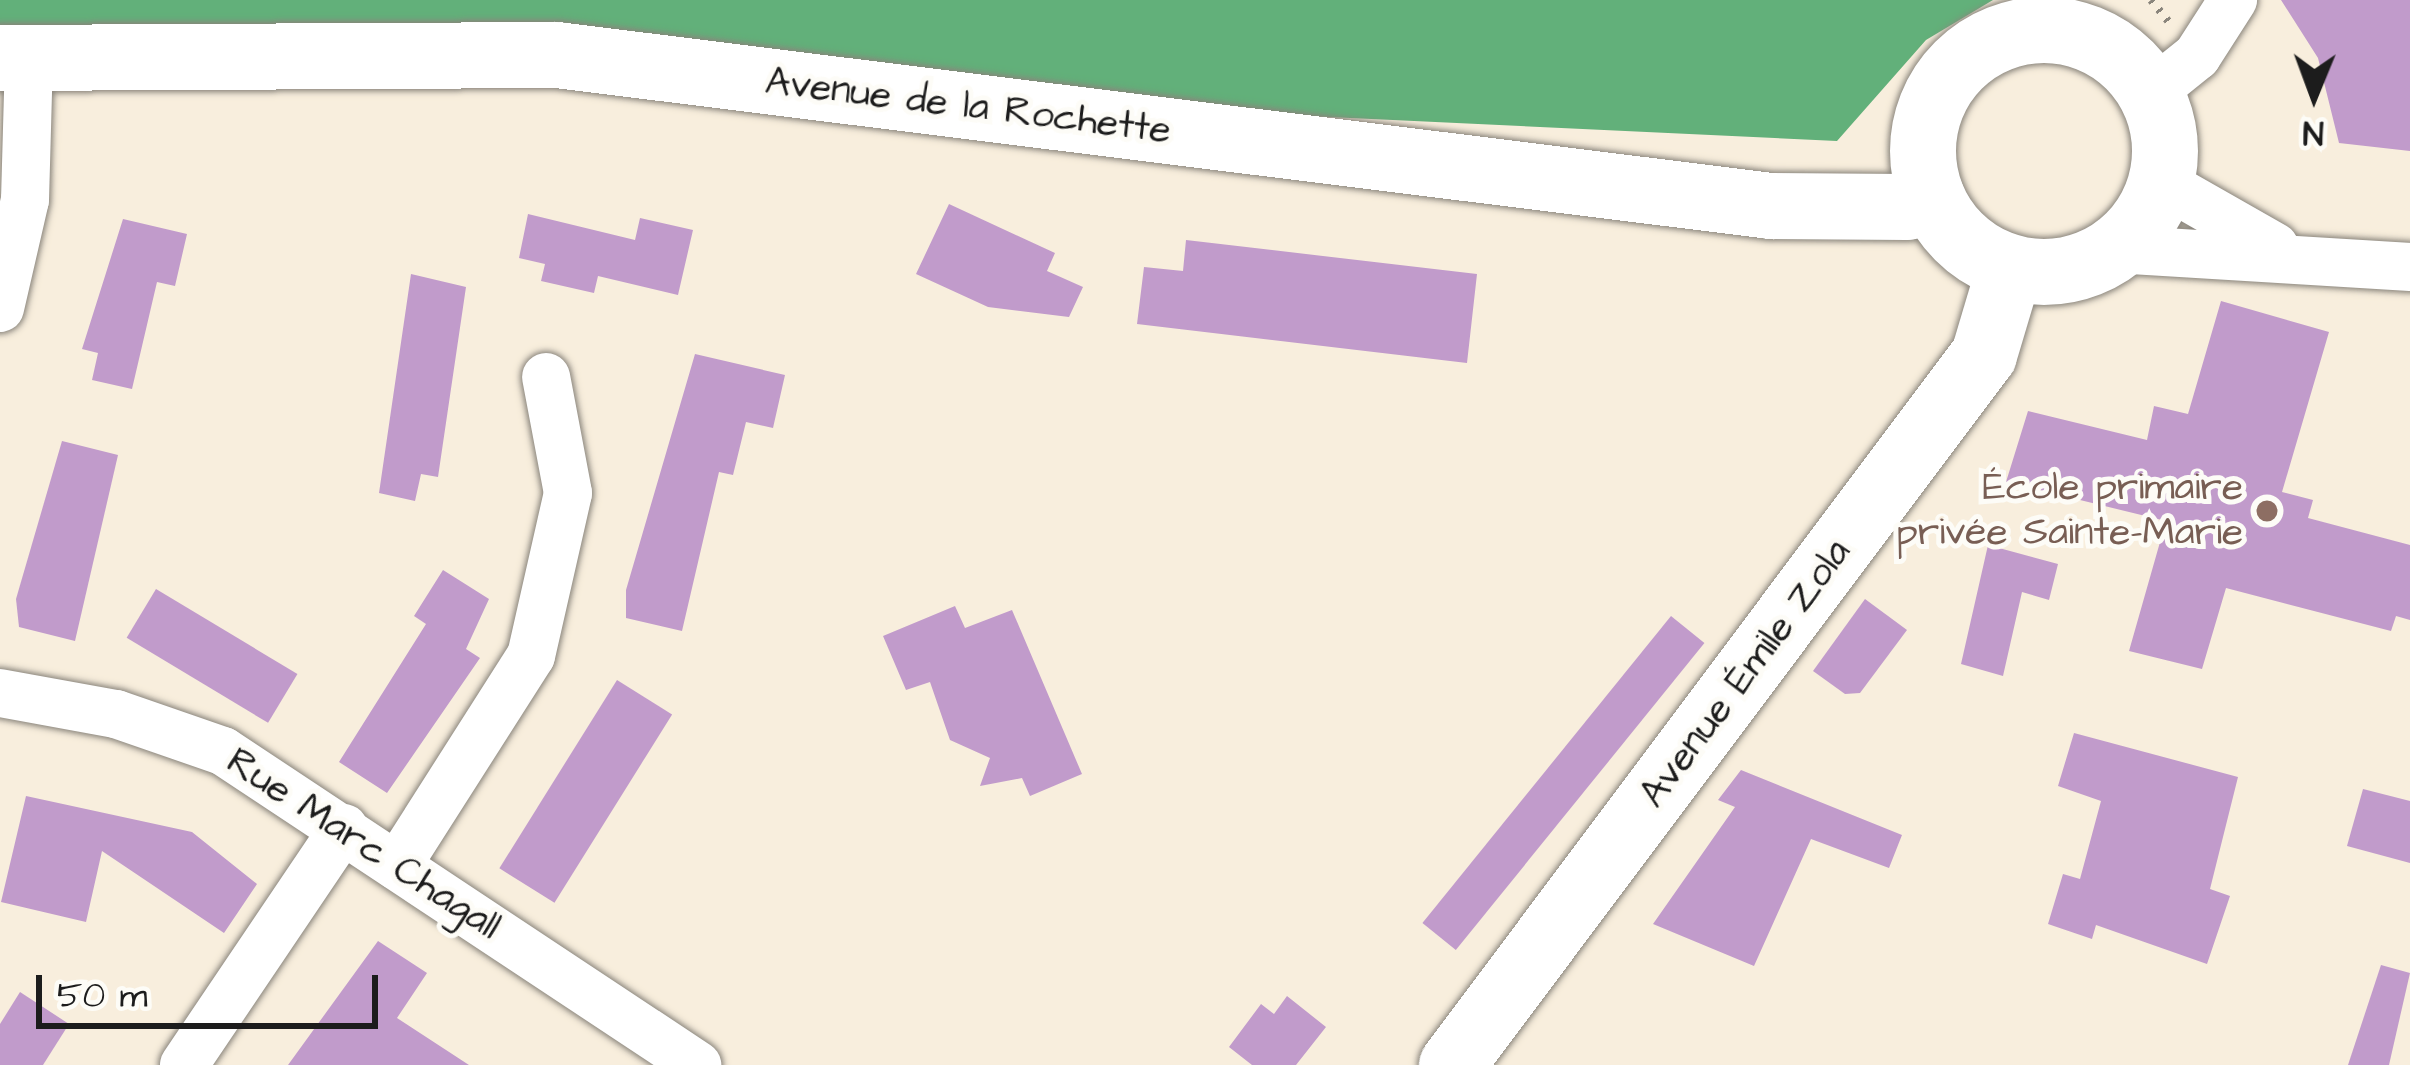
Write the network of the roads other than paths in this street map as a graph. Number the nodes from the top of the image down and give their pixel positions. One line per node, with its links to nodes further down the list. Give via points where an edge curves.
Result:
1 (2233, 0): 4 (street, via 2197,56)
2 (2101, 19): 4 (main road); 6 (main road, via 2020,33 1958,65 1923,140)
3 (15, 59): 6 (main road, Avenue de la Rochette, via 557,55 1771,206 1906,207); 11 (street, via 25,200)
4 (2151, 94): 5 (main road, via 2164,137)
5 (2161, 182): 7 (main road); 8 (street)
6 (1931, 194): 10 (main road, via 1962,240)
7 (2115, 249): 8 (street); 10 (main road, via 2065,270)
8 (2284, 251): 9 (street)
9 (2410, 267)
10 (2010, 268): 18 (main road, Avenue Émile Zola, via 1984,355)
11 (0, 308)
12 (546, 377): 15 (street, via 568,493 531,656)
13 (0, 694): 14 (street, Rue Marc Chagall, via 116,714 223,751)
14 (344, 828): 15 (street, Rue Marc Chagall); 16 (street)
15 (397, 866): 17 (street, Rue Marc Chagall)
16 (184, 1065)
17 (697, 1065)
18 (1452, 1065)

